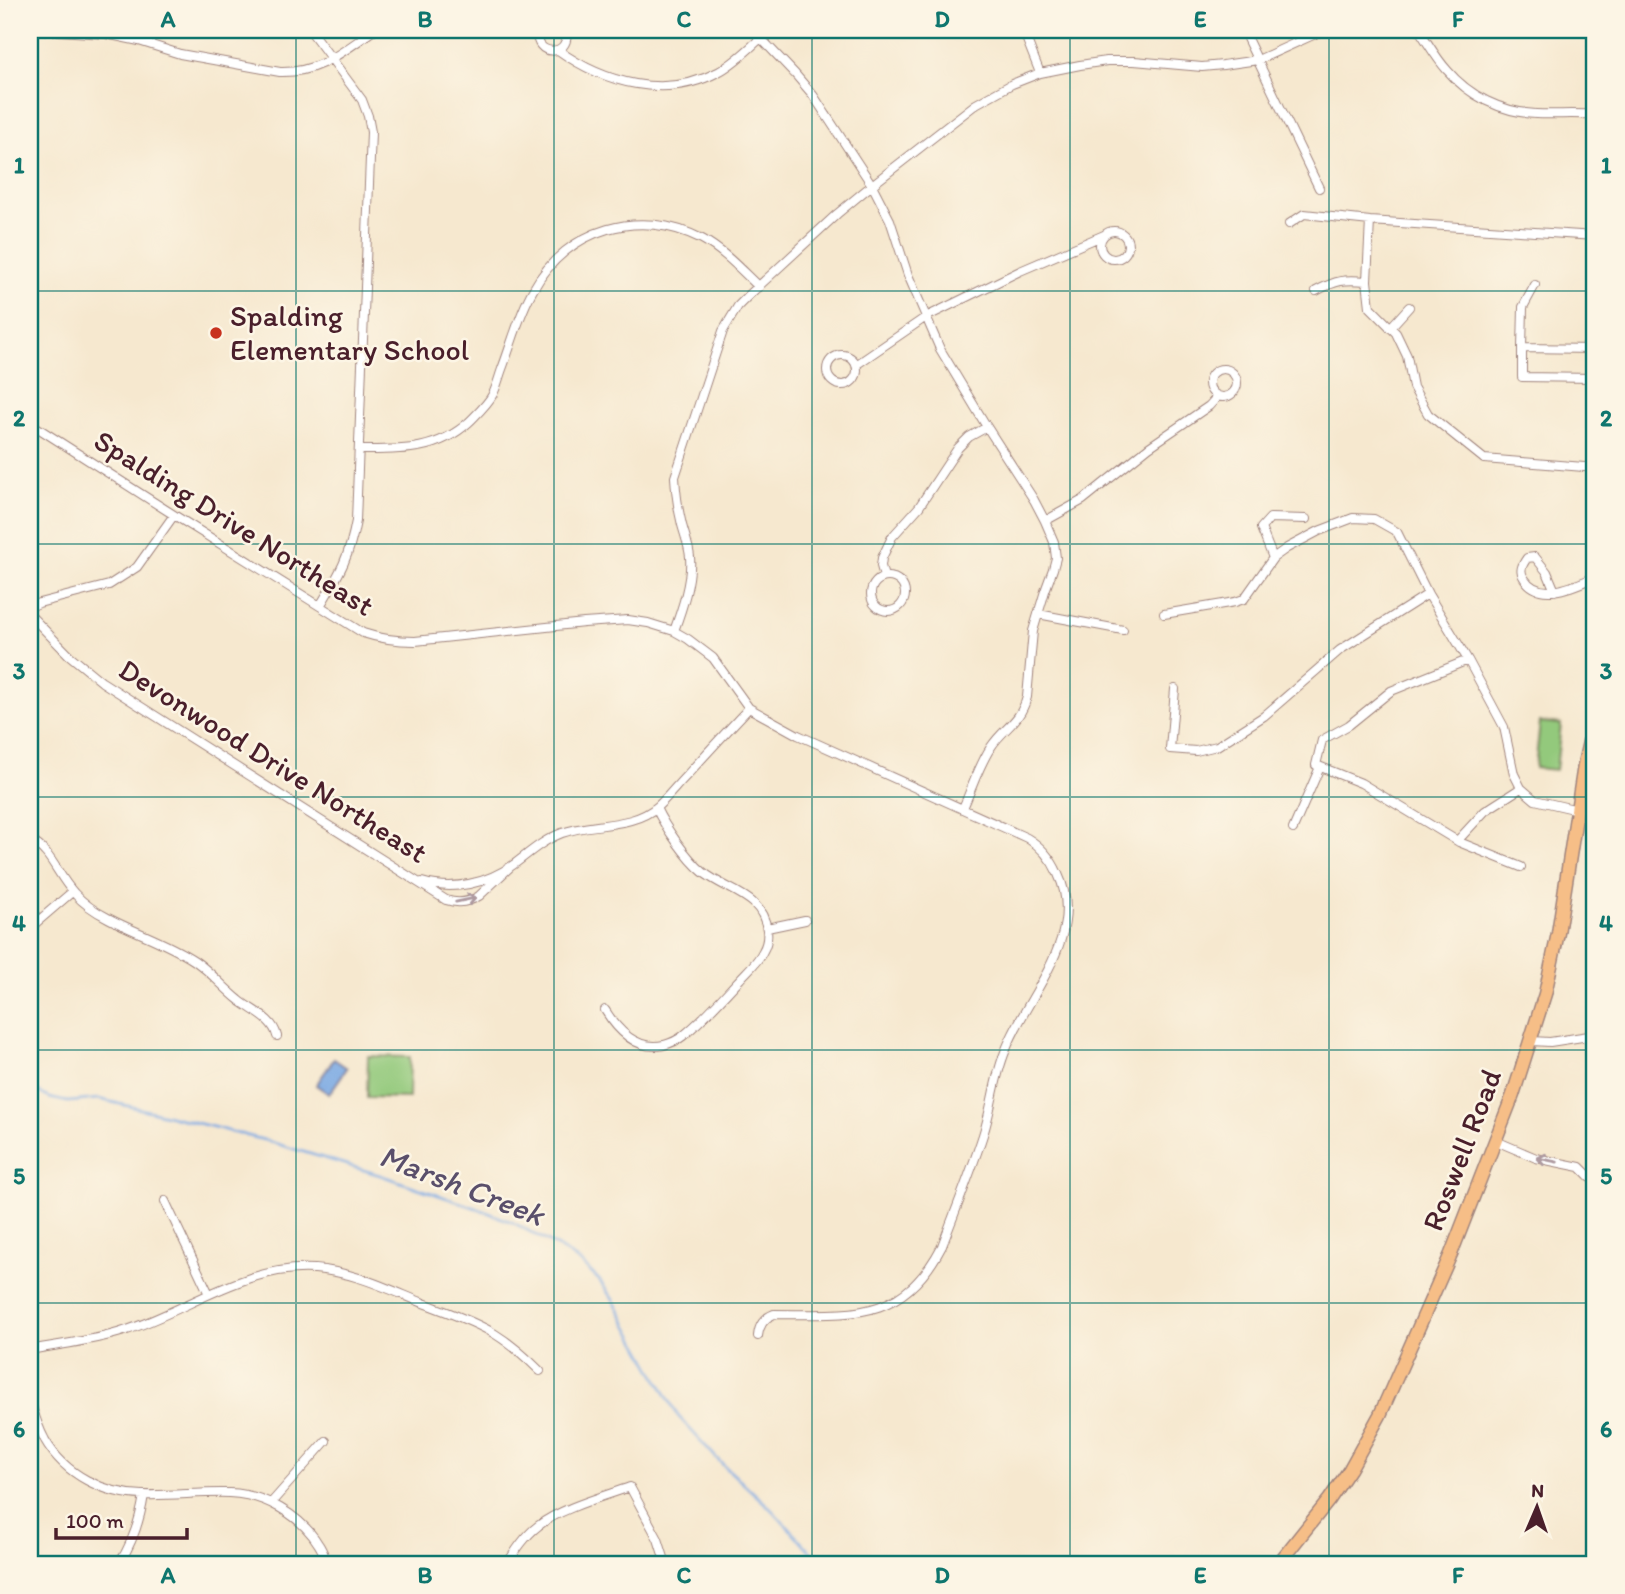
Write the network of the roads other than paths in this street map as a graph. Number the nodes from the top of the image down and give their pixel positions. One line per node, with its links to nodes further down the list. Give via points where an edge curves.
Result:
1 (42, 30): 11 (street)
2 (310, 30): 14 (street)
3 (374, 30): 14 (street)
4 (538, 30): 13 (street, via 542,48)
5 (566, 30): 13 (street, via 566,43)
6 (753, 30): 12 (street)
7 (1023, 30): 16 (street)
8 (1243, 30): 15 (street)
9 (1324, 30): 15 (street)
10 (1419, 30): 18 (street, via 1446,68 1477,96 1520,112)
11 (106, 32): 14 (street, via 180,54 280,72 307,70)
12 (761, 38): 13 (street, via 718,72 669,86 612,79); 19 (street, via 813,95)
13 (558, 50)
14 (331, 59): 39 (street, via 362,100 371,132)
15 (1258, 60): 16 (street, via 1202,67 1107,61); 20 (street)
16 (1040, 73): 19 (street, via 976,104)
17 (1595, 95): 18 (street)
18 (1592, 115)
19 (872, 185): 27 (street); 30 (street)
20 (1319, 188)
21 (1370, 221): 22 (street, via 1304,214); 24 (street); 25 (street)
22 (1289, 224)
23 (1104, 235): 30 (street)
24 (1595, 236)
25 (1367, 281): 28 (street, via 1335,281); 31 (street, via 1370,307)
26 (1535, 285): 32 (street, via 1523,307)
27 (759, 287): 39 (street, via 722,252 682,231 639,224 596,233 565,251 540,278 525,306 494,393 467,423 447,438 422,447); 56 (street, via 738,306 723,331 675,477 690,561 684,606)
28 (1316, 291)
29 (1409, 307): 31 (street)
30 (926, 317): 34 (street); 38 (street, via 948,365)
31 (1390, 328): 40 (street, via 1407,356 1413,387 1428,414 1484,459)
32 (1522, 348): 33 (street); 35 (street, via 1522,377)
33 (1595, 349)
34 (856, 365)
35 (1595, 378)
36 (1218, 396): 44 (street, via 1083,500)
37 (30, 423): 42 (street, Spalding Drive Northeast)
38 (987, 427): 44 (street); 46 (street, via 958,448 919,507 892,537 882,558)
39 (359, 450): 50 (street, via 352,543)
40 (1593, 466): 41 (street)
41 (1595, 484)
42 (174, 516): 50 (street, Spalding Drive Northeast); 51 (street, via 137,567 109,585)
43 (1306, 519): 45 (street, via 1270,518 1261,528)
44 (1045, 521): 52 (street, via 1056,558)
45 (1273, 558): 49 (street, via 1319,530 1353,517 1374,519 1397,532); 53 (street, via 1244,599)
46 (884, 577): 46 (street, via 875,583 871,598 880,610 891,611 900,606 905,591 895,578)
47 (1595, 577): 48 (street)
48 (1555, 591): 48 (street, via 1537,591 1528,584 1521,574 1527,558 1535,557 1543,564)
49 (1428, 594): 57 (street); 58 (street, via 1340,650 1264,716 1217,746 1196,751 1170,749)
50 (320, 606): 56 (street, Spalding Drive Northeast, via 363,633 397,641 628,621)
51 (30, 607)
52 (1038, 614): 55 (street); 64 (street, via 1024,708 990,748)
53 (1164, 614)
54 (30, 615): 71 (street, Devonwood Drive Northeast, via 102,682)
55 (1123, 630)
56 (674, 631): 59 (street, Spalding Drive Northeast, via 712,658)
57 (1468, 660): 61 (street, via 1391,691 1322,740 1316,765); 62 (street, via 1504,727)
58 (1175, 689)
59 (748, 708): 63 (street, Devonwood Drive Northeast); 64 (street, Spalding Drive Northeast)
60 (1595, 716): 65 (main road, Roswell Road)
61 (1320, 767): 66 (street); 68 (street, via 1361,783)
62 (1521, 788): 65 (street, via 1535,800); 68 (street, via 1485,811)
63 (656, 808): 69 (street, Devonwood Drive Northeast, via 623,823 560,834); 75 (street, via 693,862 713,880 755,903)
64 (963, 808): 84 (street, Spalding Drive Northeast, via 1027,838 1053,863 1061,879 1066,912 1055,955 1014,1029 984,1133 942,1246 921,1279 907,1292 871,1310 774,1314 762,1322)
65 (1578, 810): 79 (main road, Roswell Road, via 1558,933)
66 (1293, 829)
67 (30, 840): 72 (street, via 49,855)
68 (1459, 842): 70 (street)
69 (510, 867): 71 (street, Devonwood Drive Northeast, via 464,886); 71 (street, one-way to 69, via 446,900 465,903 480,896)
70 (1521, 867)
71 (415, 881)
72 (72, 891): 74 (street); 78 (street, via 107,918 197,962 270,1023)
73 (805, 920): 75 (street)
74 (30, 928)
75 (766, 928): 76 (street, via 766,944 759,958 674,1042 656,1046 636,1042 622,1033)
76 (605, 1010)
77 (1595, 1035): 79 (street)
78 (277, 1036)
79 (1531, 1041): 80 (main road, Roswell Road)
80 (1496, 1141): 81 (street, one-way to 80, via 1580,1167 1536,1158); 95 (main road, Roswell Road, via 1380,1415 1329,1500)
81 (1595, 1182)
82 (165, 1201): 83 (street)
83 (209, 1294): 85 (street, via 122,1332); 86 (street, via 279,1271 345,1273 482,1326)
84 (758, 1336)
85 (30, 1350)
86 (540, 1371)
87 (30, 1400): 89 (street, via 46,1442 77,1475 108,1490)
88 (326, 1441): 90 (street)
89 (144, 1495): 90 (street, via 230,1493); 91 (street, via 132,1542)
90 (271, 1503): 92 (street, via 308,1530)
91 (118, 1564)
92 (328, 1564)
93 (508, 1564): 94 (street, via 539,1525 630,1487)
94 (666, 1564)
95 (1278, 1564)

